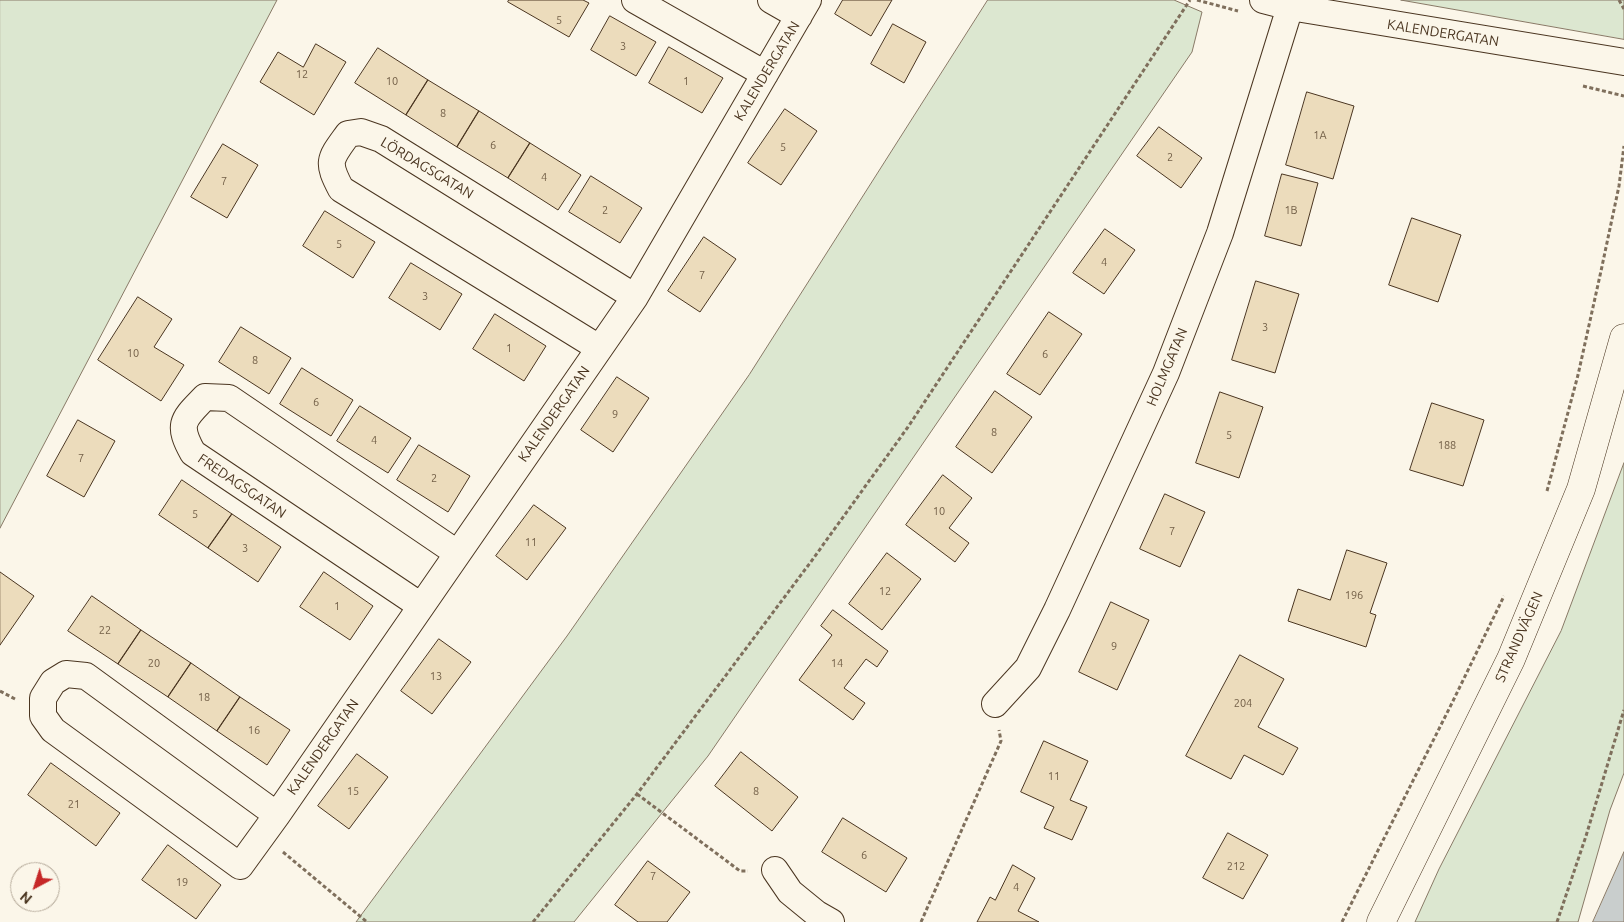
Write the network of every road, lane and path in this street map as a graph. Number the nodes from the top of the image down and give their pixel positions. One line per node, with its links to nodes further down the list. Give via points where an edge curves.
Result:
1 (635, 0): 10 (street)
2 (771, 0): 7 (street)
3 (1190, 0): 21 (path, via 908,427)
4 (1263, 0): 6 (street, KALENDERGATAN)
5 (1619, 0): 8 (path)
6 (1290, 7): 9 (street, KALENDERGATAN); 19 (street, HOLMGATAN, via 1220,233 1166,373 1028,668)
7 (804, 8): 10 (street, KALENDERGATAN)
8 (1624, 9)
9 (1624, 62)
10 (765, 74): 12 (street, KALENDERGATAN)
11 (1624, 146): 15 (path, via 1619,186 1578,376)
12 (634, 297): 14 (street, KALENDERGATAN); 14 (street, LÖRDAGSGATAN, via 381,139 361,132 348,134 332,156 332,172 341,189)
13 (1624, 338): 29 (street, STRANDVÄGEN, via 1581,489 1511,658)
14 (599, 348): 16 (street, KALENDERGATAN)
15 (1546, 495)
16 (457, 553): 18 (street, KALENDERGATAN); 18 (street, FREDAGSGATAN, via 229,398 205,397 184,419 183,436 193,453)
17 (1508, 588): 28 (path)
18 (421, 606): 22 (street, KALENDERGATAN)
19 (995, 704): 27 (path, via 1001,741)
20 (1624, 710): 30 (path)
21 (637, 794): 23 (path, via 740,871); 25 (path)
22 (269, 824): 22 (street, KALENDERGATAN, via 240,866 54,730 43,716 43,698 53,682 66,674 86,676); 24 (path)
23 (775, 870): 26 (street, via 790,892)
24 (367, 922)
25 (533, 922)
26 (831, 922)
27 (921, 922)
28 (1342, 922)
29 (1381, 922)
30 (1558, 922)

